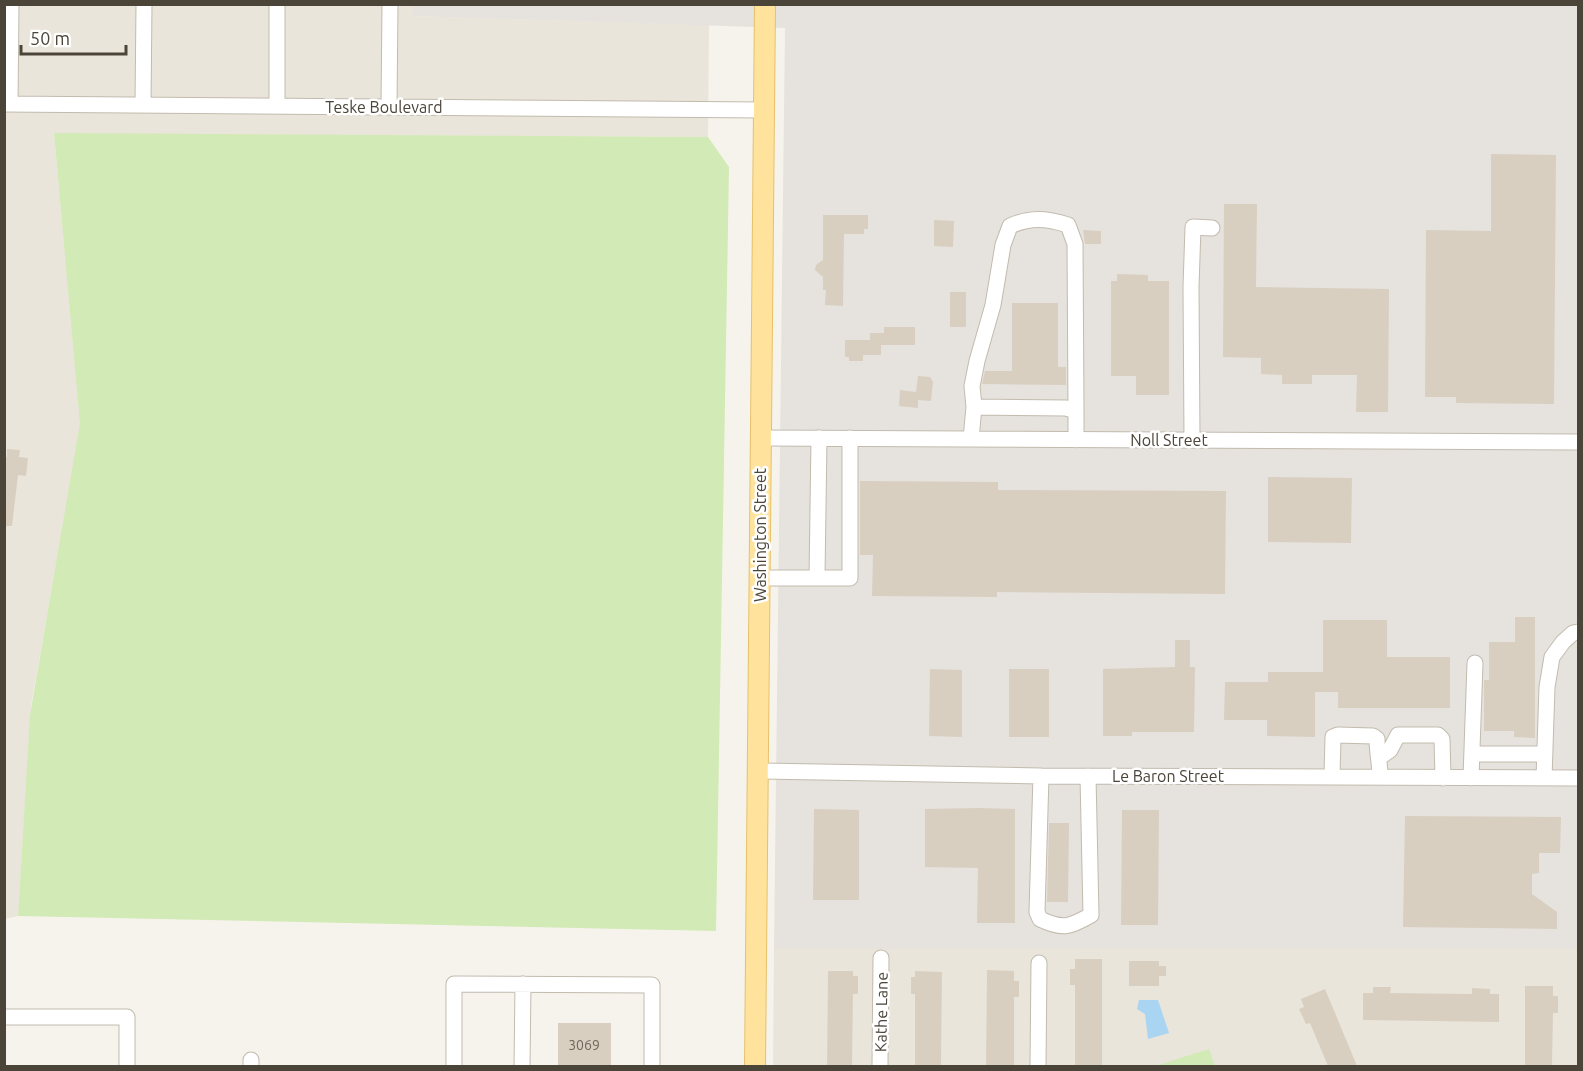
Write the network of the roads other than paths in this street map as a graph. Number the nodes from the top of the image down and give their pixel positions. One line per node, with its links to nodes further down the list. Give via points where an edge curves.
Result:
1 (11, 4): 6 (street)
2 (144, 4): 7 (street)
3 (278, 4): 8 (street)
4 (390, 4): 9 (street)
5 (765, 4): 10 (main road, Washington Street)
6 (7, 104): 7 (street, Teske Boulevard)
7 (142, 105): 8 (street, Teske Boulevard)
8 (277, 106): 9 (street, Teske Boulevard)
9 (389, 107): 10 (street, Teske Boulevard)
10 (763, 110): 14 (main road, Washington Street)
11 (1212, 228): 19 (street, via 1193,228)
12 (974, 407): 13 (street); 13 (street, via 975,369 1010,226 1025,219 1050,219 1068,225 1075,244); 17 (street)
13 (1076, 411): 18 (street)
14 (760, 438): 15 (street, Noll Street); 21 (main road, Washington Street)
15 (819, 438): 16 (street, Noll Street); 22 (street)
16 (850, 438): 17 (street, Noll Street); 22 (street, via 850,578)
17 (970, 439): 18 (street, Noll Street)
18 (1076, 440): 19 (street, Noll Street)
19 (1192, 440): 20 (street, Noll Street)
20 (1578, 442)
21 (759, 578): 22 (street); 28 (main road, Washington Street)
22 (817, 578)
23 (1578, 632): 26 (street, via 1563,642 1552,657)
24 (1475, 663): 25 (street)
25 (1472, 754): 26 (street); 34 (street)
26 (1545, 754): 35 (street)
27 (1380, 757): 31 (street, via 1377,738 1338,735 1334,737); 32 (street); 33 (street, via 1390,750 1398,735 1438,735 1442,738)
28 (758, 771): 29 (street, Le Baron Street); 45 (main road, Washington Street)
29 (1041, 776): 30 (street, Le Baron Street); 30 (street, via 1037,912 1046,922 1068,927 1091,915)
30 (1088, 776): 31 (street, Le Baron Street)
31 (1332, 777): 32 (street, Le Baron Street)
32 (1380, 777): 33 (street, Le Baron Street)
33 (1443, 778): 34 (street, Le Baron Street)
34 (1471, 778): 35 (street, Le Baron Street)
35 (1544, 778): 36 (street, Le Baron Street)
36 (1578, 778)
37 (881, 958): 46 (street, Kathe Lane)
38 (1039, 963): 47 (street)
39 (523, 984): 42 (street, via 454,984); 43 (street); 44 (street, via 652,985)
40 (4, 1017): 41 (street, via 127,1017)
41 (127, 1066)
42 (454, 1066)
43 (522, 1066)
44 (652, 1066)
45 (755, 1066)
46 (880, 1066)
47 (1038, 1066)

